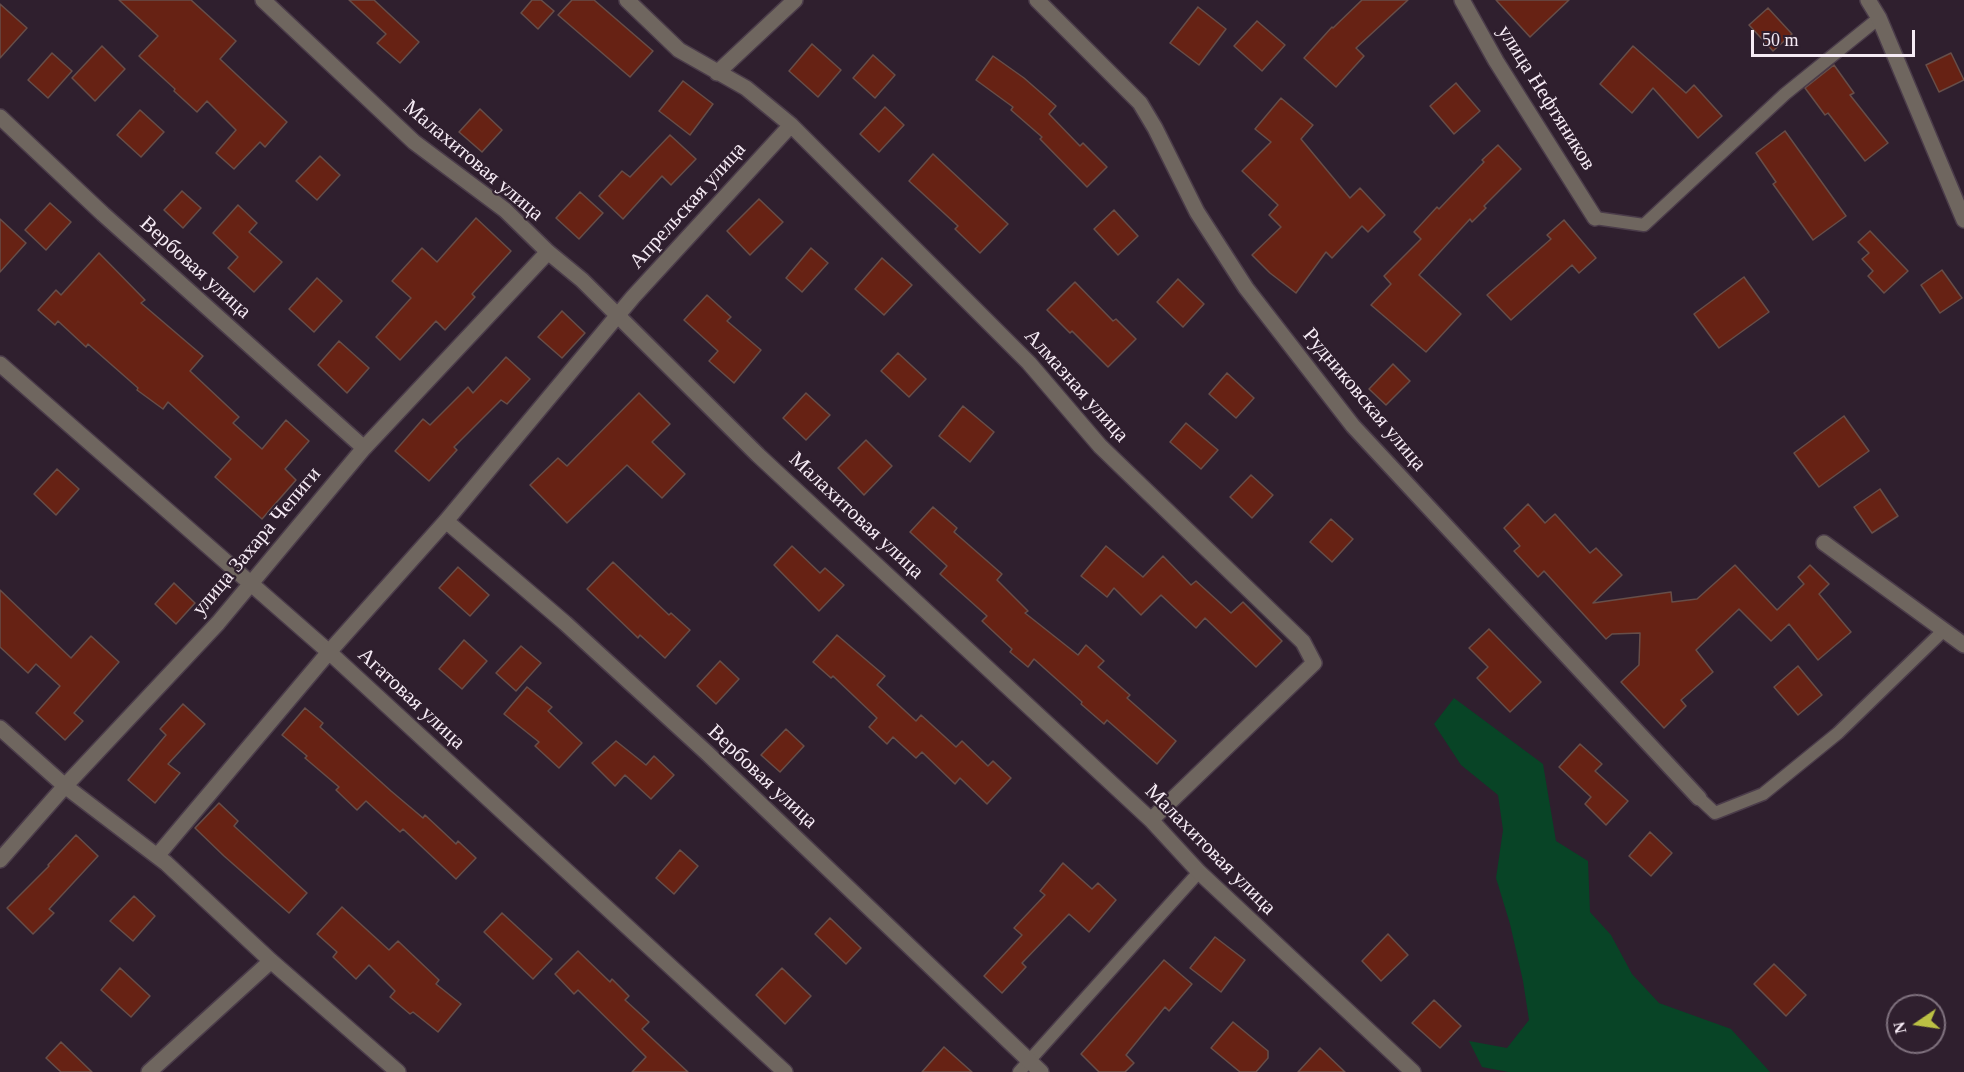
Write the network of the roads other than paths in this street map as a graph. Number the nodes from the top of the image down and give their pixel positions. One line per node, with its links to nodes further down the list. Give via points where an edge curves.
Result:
1 (263, 0): 13 (street, Малахитовая улица, via 414,142 505,210)
2 (627, 0): 8 (street, Алмазная улица, via 679,50)
3 (795, 0): 8 (street)
4 (1037, 0): 25 (street, Рудниковская улица, via 1140,103 1197,212 1246,288 1353,426)
5 (1462, 0): 11 (street, улица Нефтяников)
6 (1868, 0): 7 (street)
7 (1879, 18): 11 (lane, via 1785,94 1644,225); 12 (street)
8 (717, 73): 10 (street, Алмазная улица, via 746,88)
9 (0, 117): 16 (street, Вербовая улица)
10 (791, 125): 14 (street, Апрельская улица); 26 (street, Алмазная улица, via 1029,363 1100,447 1304,642 1314,663)
11 (1595, 218)
12 (1964, 220)
13 (548, 252): 14 (street, Малахитовая улица); 16 (street, улица Захара Чепиги)
14 (617, 316): 17 (street, Апрельская улица); 26 (street, Малахитовая улица, via 758,455)
15 (0, 364): 19 (street, Агатовая улица)
16 (364, 448): 19 (street, улица Захара Чепиги)
17 (446, 521): 22 (street, Апрельская улица); 31 (street, Вербовая улица, via 566,623 707,753)
18 (1824, 543): 20 (street)
19 (250, 582): 22 (street, Агатовая улица); 24 (street, улица Захара Чепиги, via 218,623)
20 (1944, 630): 21 (street); 25 (lane, via 1838,733 1763,794 1715,813)
21 (1964, 645)
22 (329, 652): 27 (street, Апрельская улица); 34 (street, Агатовая улица)
23 (0, 728): 24 (street)
24 (65, 786): 27 (street); 28 (street, улица Захара Чепиги)
25 (1699, 798)
26 (1151, 820): 29 (street, Малахитовая улица)
27 (157, 856): 30 (street)
28 (0, 860)
29 (1199, 872): 31 (lane); 37 (street, Малахитовая улица)
30 (271, 961): 32 (street); 33 (street)
31 (1030, 1061): 35 (lane); 36 (street, Вербовая улица)
32 (149, 1072)
33 (398, 1072)
34 (785, 1072)
35 (1018, 1072)
36 (1041, 1072)
37 (1413, 1072)

